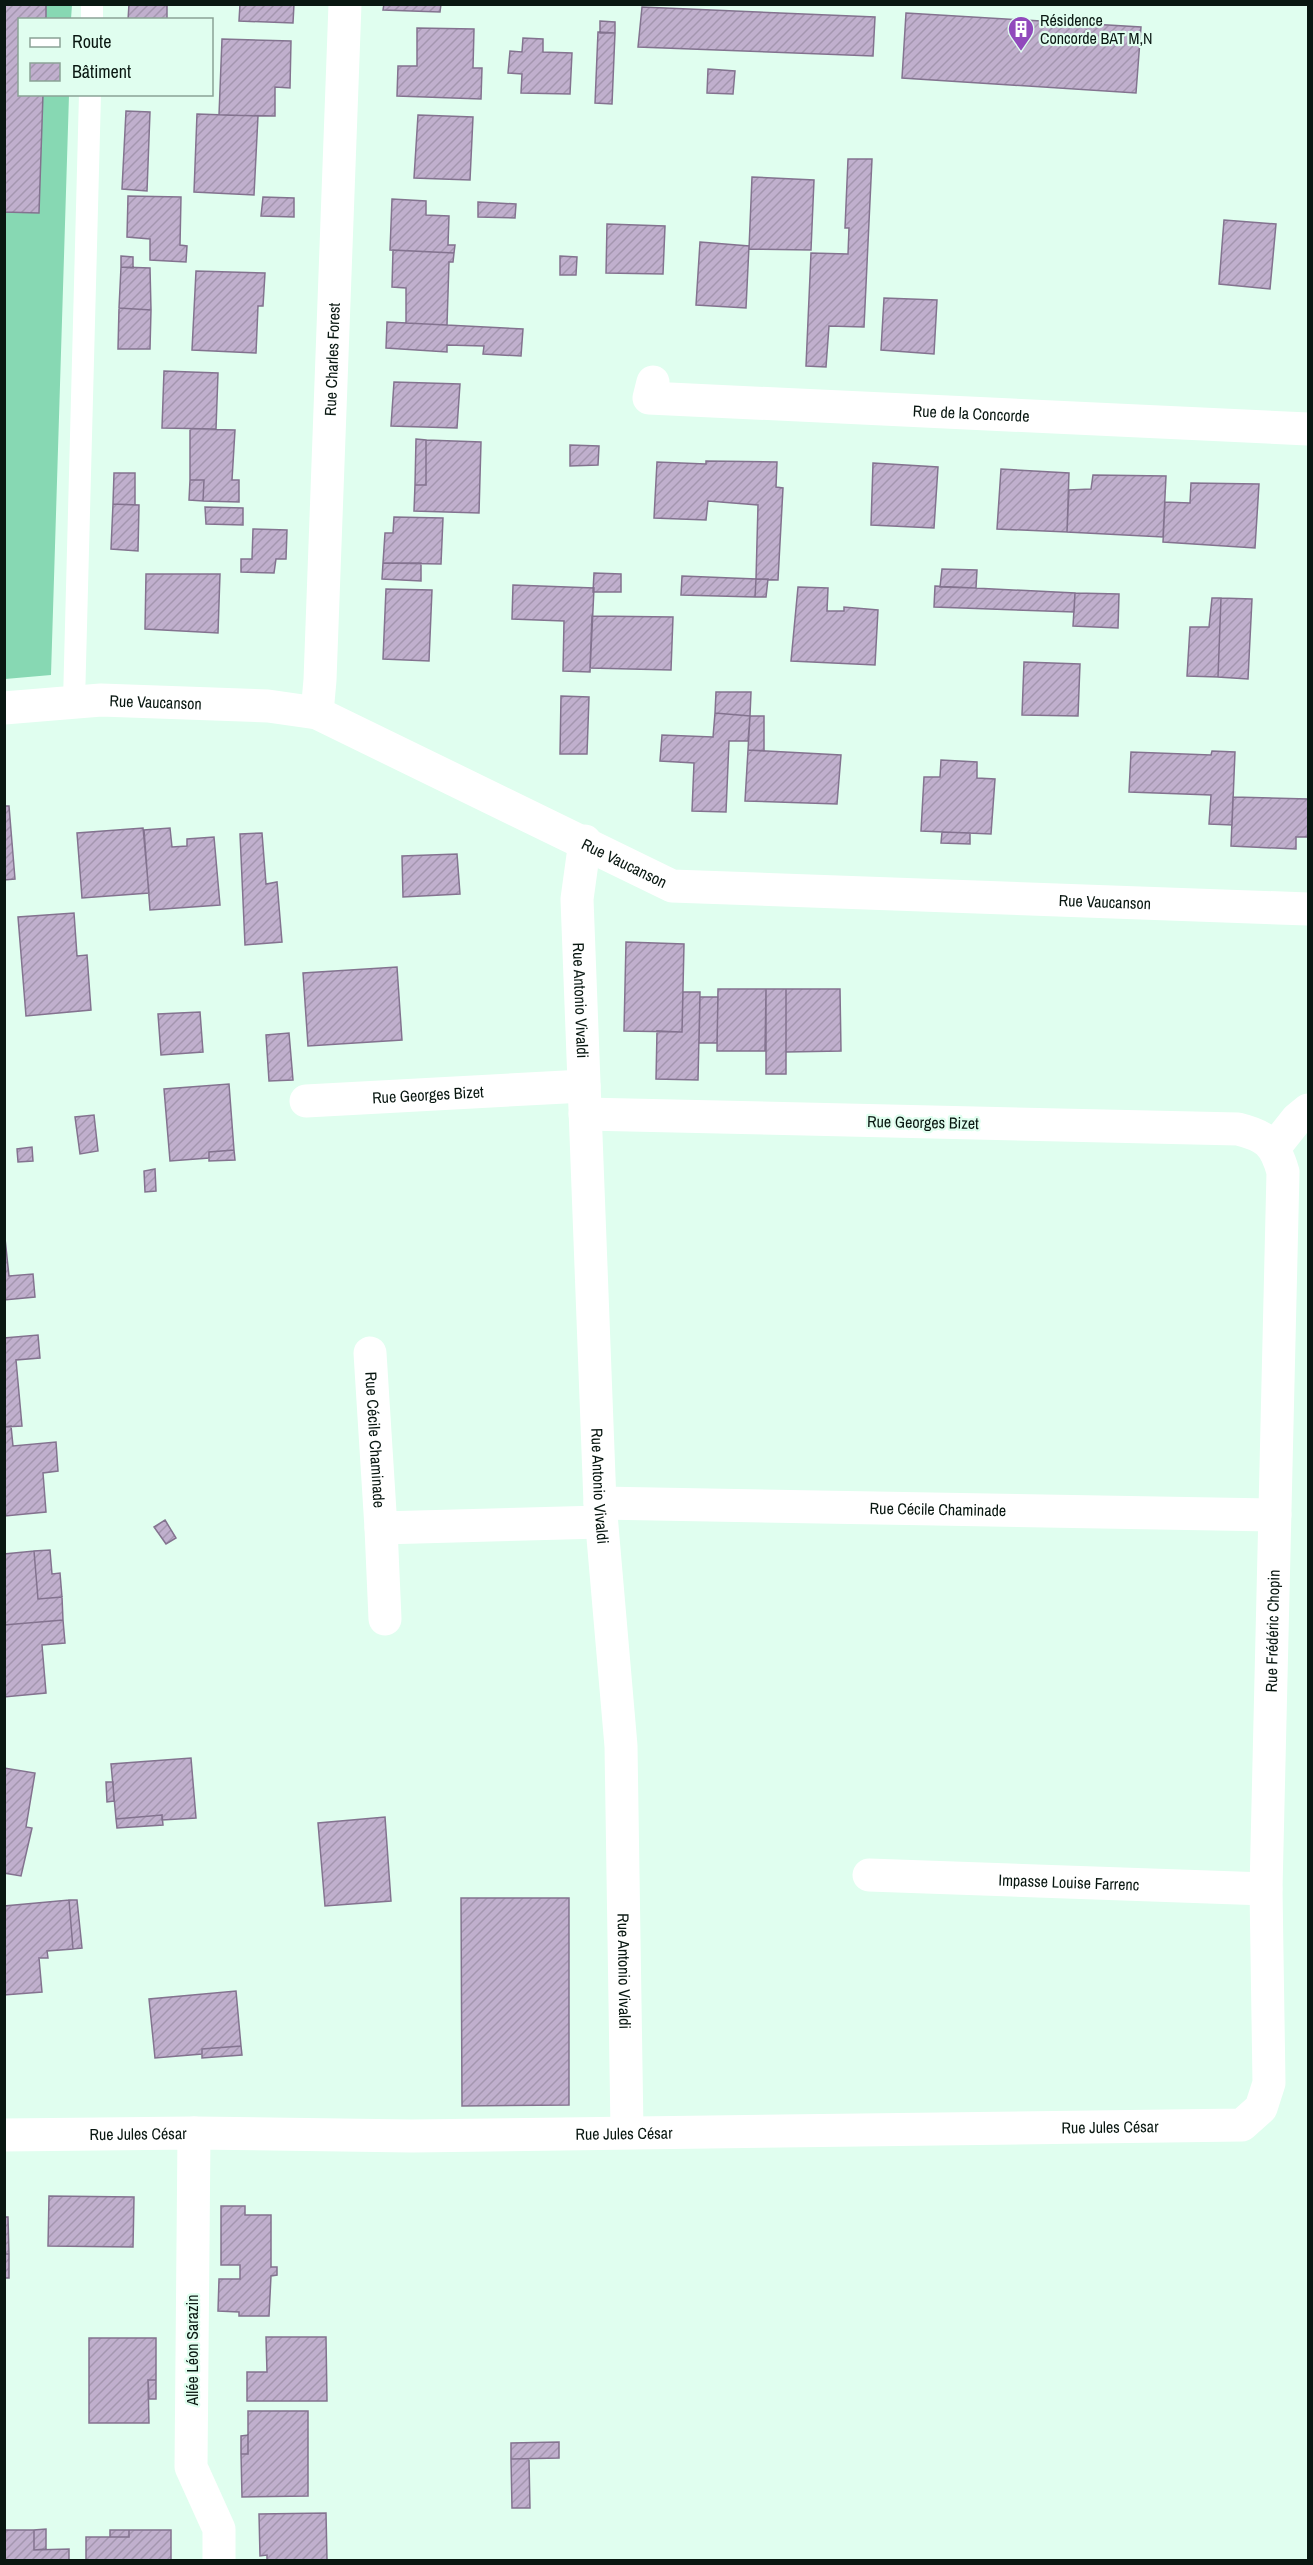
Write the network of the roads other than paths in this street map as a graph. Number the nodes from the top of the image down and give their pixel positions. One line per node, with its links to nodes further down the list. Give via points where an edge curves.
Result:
1 (345, 4): 7 (street, Rue Charles Forest)
2 (90, 96): 5 (lane)
3 (653, 382): 4 (street, Rue de la Concorde, via 650,398)
4 (1308, 429)
5 (74, 702): 6 (street, Rue Vaucanson); 7 (street, Rue Vaucanson, via 268,706)
6 (4, 708)
7 (317, 713): 8 (street, Rue Vaucanson)
8 (585, 841): 9 (street, Rue Vaucanson, via 672,886); 10 (street, Rue Antonio Vivaldi, via 577,899)
9 (1308, 909)
10 (584, 1100): 11 (street, Rue Georges Bizet); 13 (street, Rue Georges Bizet, via 1238,1129); 15 (street, Rue Antonio Vivaldi)
11 (306, 1101)
12 (1308, 1110): 13 (street)
13 (1267, 1141): 16 (street, Rue Frédéric Chopin, via 1283,1172)
14 (370, 1353): 17 (street, Rue Cécile Chaminade)
15 (601, 1513): 16 (street, Rue Cécile Chaminade); 17 (street, Rue Cécile Chaminade); 22 (street, Rue Antonio Vivaldi, via 621,1746)
16 (1275, 1515): 20 (street, Rue Frédéric Chopin)
17 (381, 1528): 18 (street, Rue Cécile Chaminade)
18 (385, 1619)
19 (869, 1875): 20 (street, Impasse Louise Farrenc)
20 (1266, 1889): 21 (street, Rue Frédéric Chopin, via 1269,2083 1261,2108)
21 (1242, 2125): 22 (street, Rue Jules César)
22 (627, 2131): 23 (street, Rue Jules César, via 412,2136)
23 (194, 2133): 24 (street, Rue Jules César); 25 (street, Allée Léon Sarazin, via 192,2467 219,2529)
24 (4, 2135)
25 (219, 2560)

